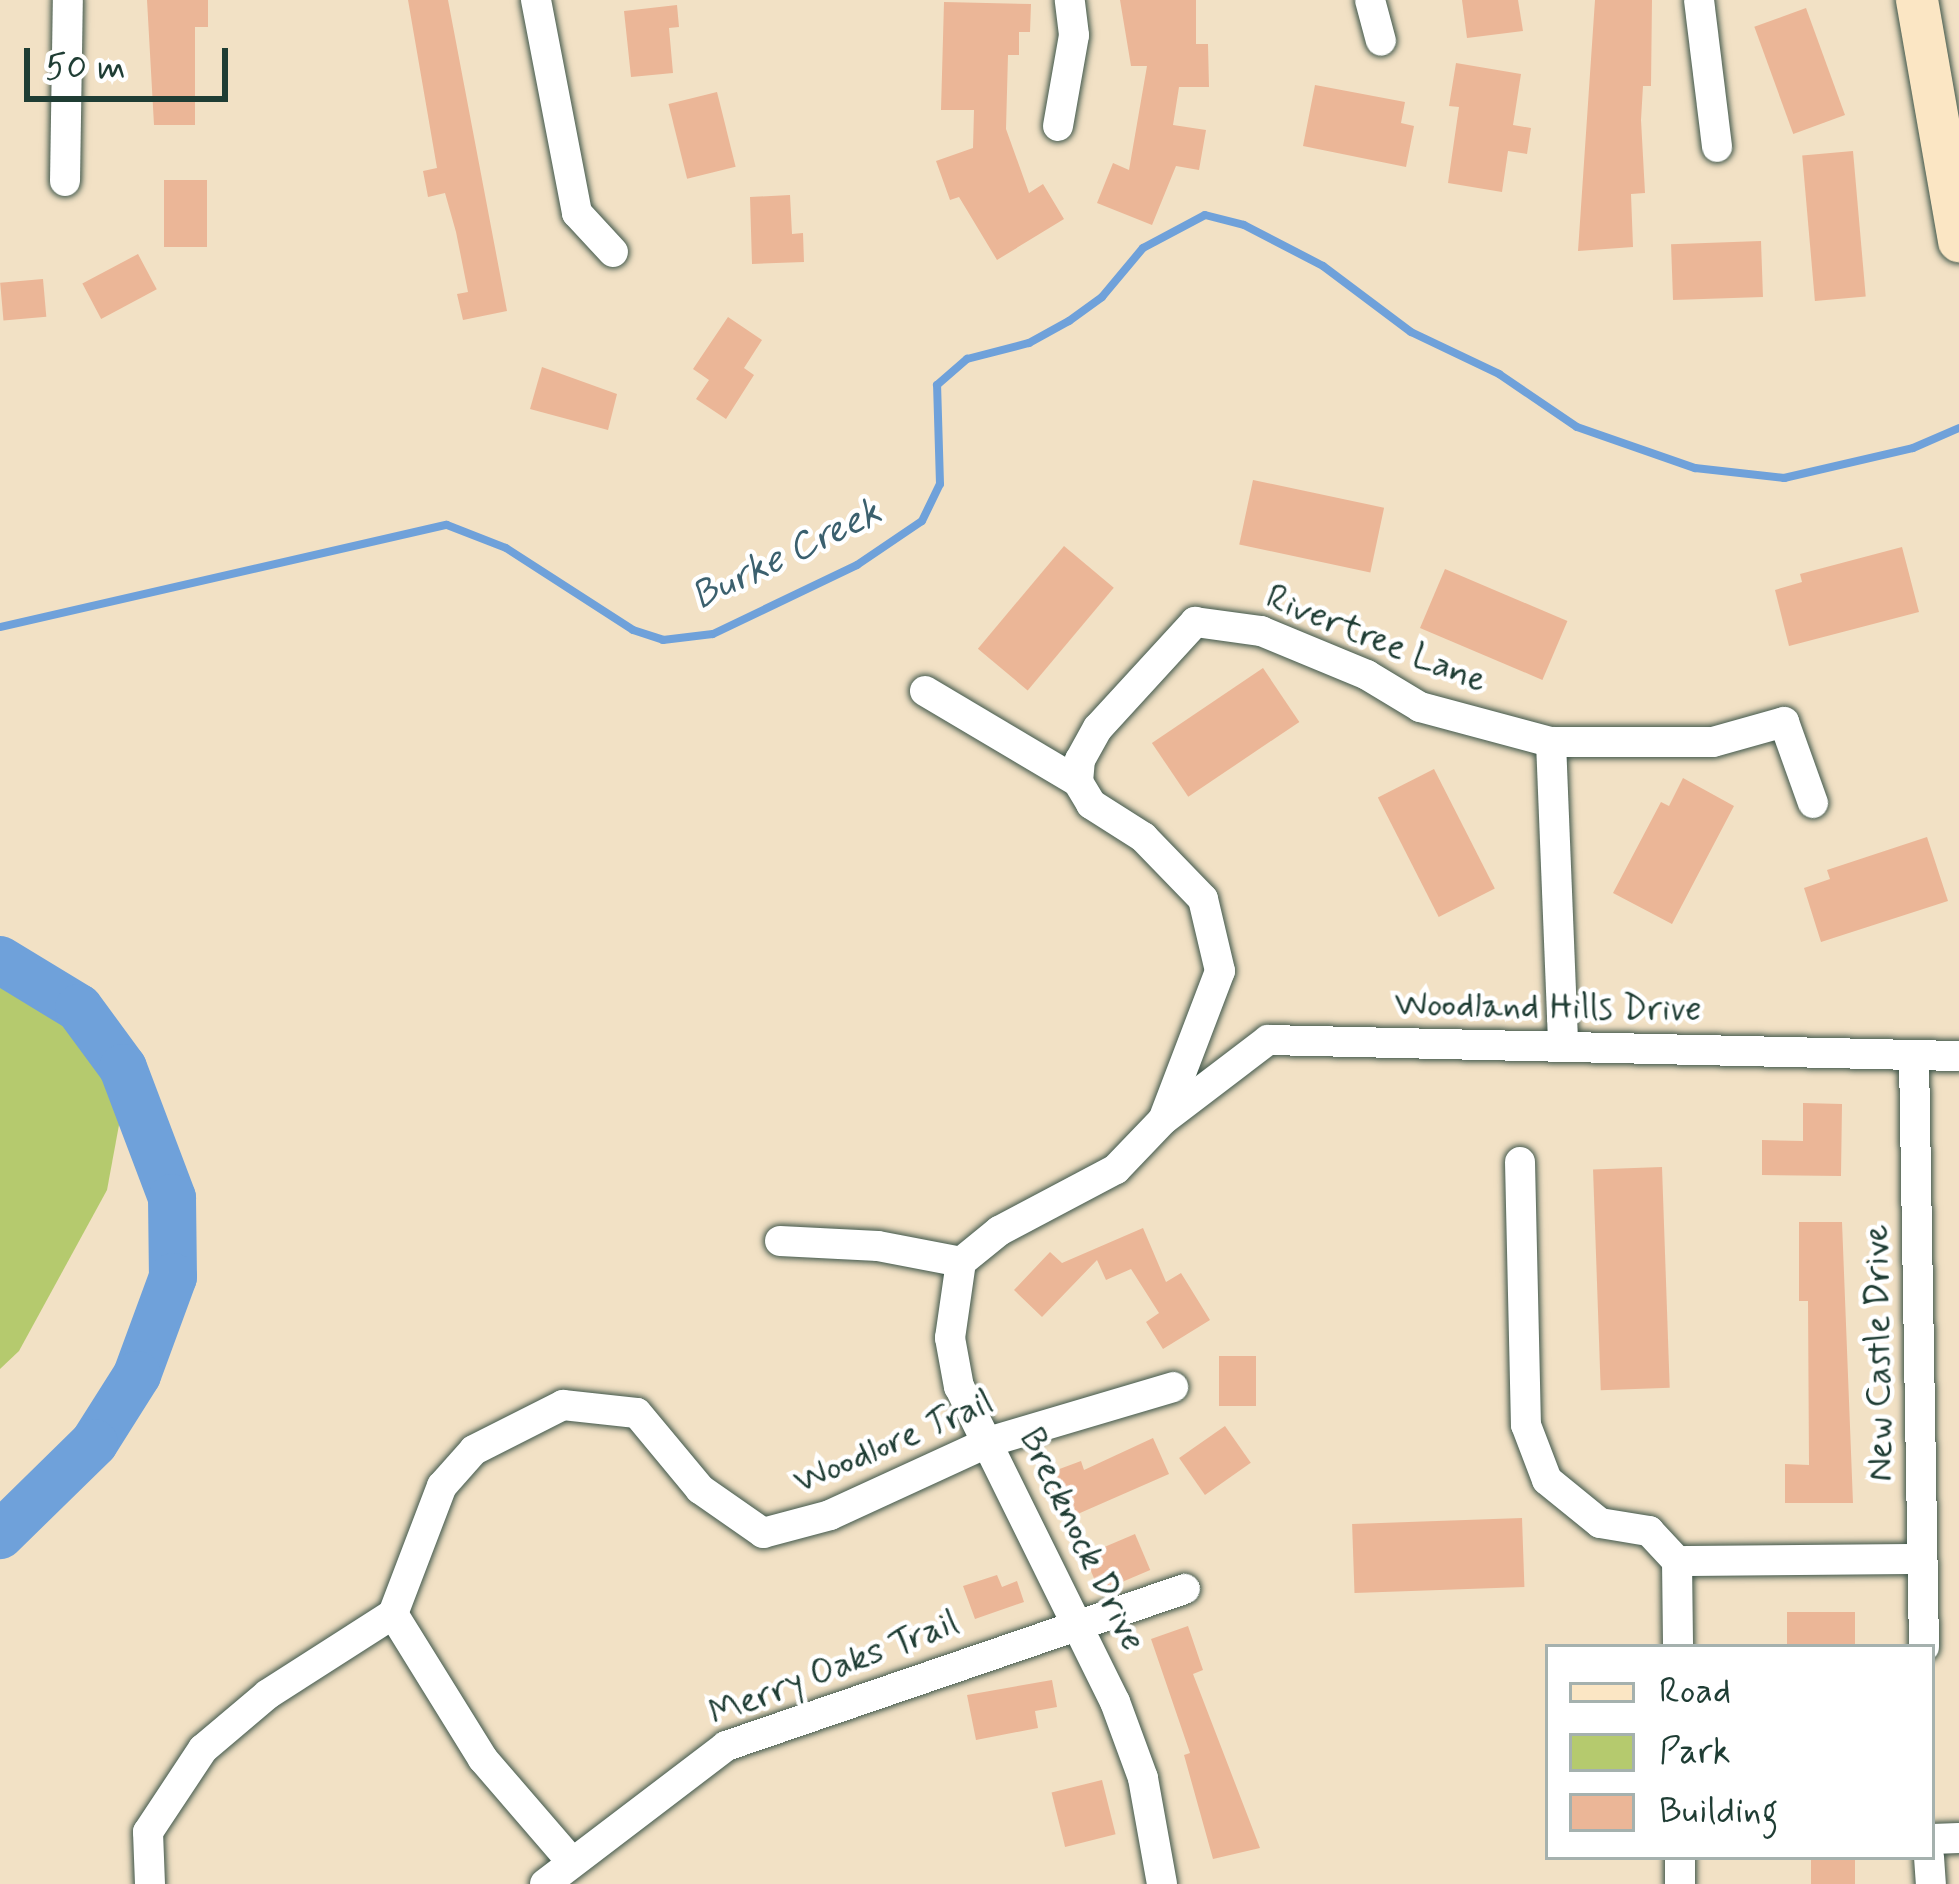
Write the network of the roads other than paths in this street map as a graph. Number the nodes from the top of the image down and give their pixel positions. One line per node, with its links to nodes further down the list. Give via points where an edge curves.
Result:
1 (68, 0): 11 (street)
2 (536, 0): 13 (street, via 577,213)
3 (1070, 0): 8 (street, via 1074,35)
4 (1370, 0): 7 (street)
5 (1699, 0): 9 (street)
6 (1917, 0): 10 (street)
7 (1381, 41)
8 (1058, 126)
9 (1717, 147)
10 (1952, 158): 12 (street)
11 (65, 181)
12 (1959, 241)
13 (613, 252)
14 (926, 691): 16 (street)
15 (1551, 742): 16 (street, Rivertree Lane, via 1420,707 1367,675 1261,631 1195,622 1098,728); 17 (street, Rivertree Lane, via 1713,742 1784,722); 18 (street)
16 (1078, 782): 21 (street, via 1090,804 1189,879 1217,933 1220,971 1207,1018)
17 (1813, 803)
18 (1563, 1046): 20 (street, Woodland Hills Drive); 21 (street, Woodland Hills Drive, via 1268,1040)
19 (1959, 1056): 20 (street, Woodland Hills Drive)
20 (1914, 1057): 27 (street, New Castle Drive)
21 (1162, 1120): 24 (street, via 1116,1169 999,1231)
22 (1520, 1162): 28 (street, via 1526,1425 1543,1468 1600,1523 1648,1531)
23 (780, 1240): 24 (street)
24 (962, 1262): 26 (street, Brecknock Drive, via 950,1338 959,1387)
25 (1173, 1387): 26 (street, Woodlore Trail)
26 (991, 1441): 30 (street, Woodlore Trail, via 830,1516 763,1533 700,1489 637,1413 601,1406 539,1412 474,1450 442,1486); 31 (street, Brecknock Drive)
27 (1922, 1559): 28 (street); 33 (street, New Castle Drive)
28 (1677, 1561): 32 (street)
29 (1185, 1588): 31 (street, Merry Oaks Trail)
30 (393, 1614): 34 (street, via 483,1759); 35 (street, via 268,1694 202,1748 148,1832)
31 (1078, 1620): 34 (street, Merry Oaks Trail, via 725,1746); 37 (street, Brecknock Drive, via 1143,1778)
32 (1678, 1644)
33 (1924, 1644)
34 (571, 1862): 36 (street, Merry Oaks Trail)
35 (150, 1884)
36 (545, 1884)
37 (1162, 1884)

